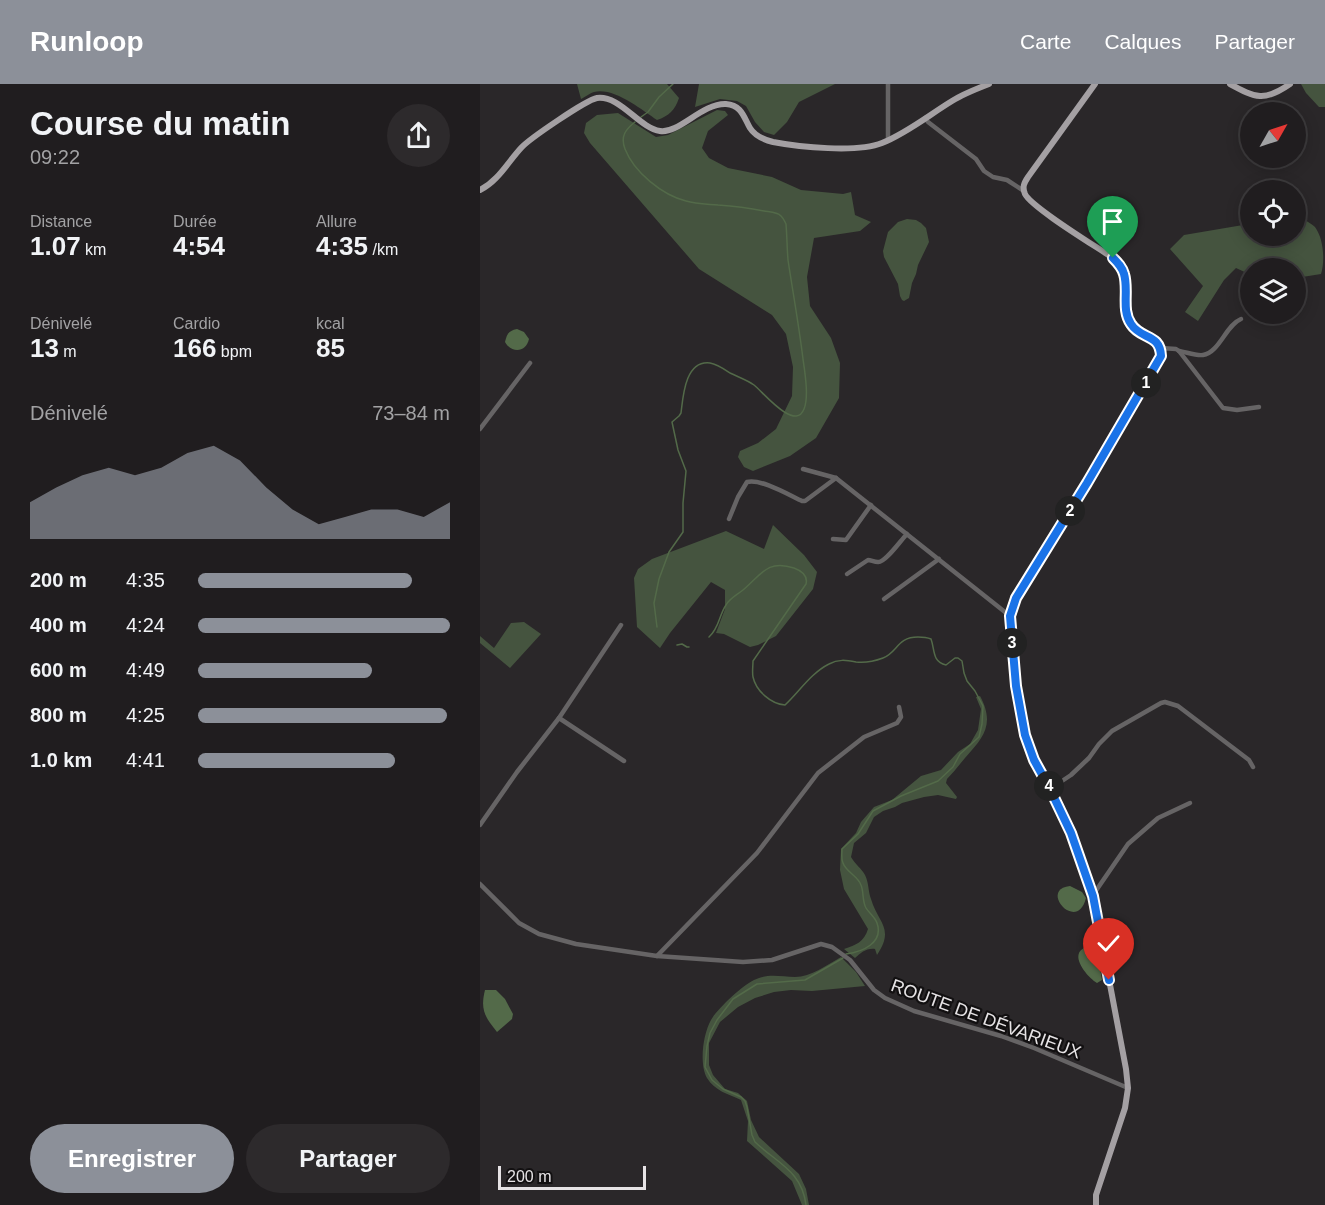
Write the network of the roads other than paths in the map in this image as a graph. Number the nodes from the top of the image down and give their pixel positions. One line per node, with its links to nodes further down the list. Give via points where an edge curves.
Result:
1 (888, 84): 7 (street)
2 (989, 84): 6 (main road, via 959,96)
3 (1095, 84): 9 (main road, via 1028,177)
4 (1230, 84): 5 (main road, via 1263,97)
5 (1290, 84)
6 (925, 118): 7 (main road); 9 (street, via 976,159 984,171)
7 (888, 140): 8 (main road, via 866,147 837,148 773,142 757,135 740,110 726,104 660,131 599,98 588,101 529,141)
8 (480, 190)
9 (1024, 191): 11 (main road, via 1039,208 1121,266 1127,317 1132,326)
10 (1240, 321): 12 (street, via 1206,354)
11 (1161, 348): 12 (street); 25 (main road, via 1161,356 1016,598)
12 (1179, 351): 14 (street, via 1223,408)
13 (530, 363): 15 (street)
14 (1259, 407)
15 (480, 429)
16 (803, 469): 17 (street)
17 (836, 478): 18 (street); 19 (street, via 805,501 749,481)
18 (871, 505): 20 (street); 21 (street, via 846,540)
19 (729, 519)
20 (907, 534): 22 (street); 23 (street, via 884,561 868,560)
21 (833, 539)
22 (939, 559): 24 (street); 25 (street)
23 (847, 574)
24 (884, 599)
25 (1010, 616): 31 (main road, via 1025,735)
26 (621, 625): 28 (street)
27 (899, 707): 36 (street, via 901,717 897,723 864,737 818,773 757,854)
28 (559, 718): 29 (street); 33 (street)
29 (624, 761)
30 (1253, 767): 31 (street, via 1250,760 1178,706 1165,702 1112,731 1071,775)
31 (1050, 789): 35 (main road, via 1071,833)
32 (1190, 803): 35 (street, via 1158,818 1125,847)
33 (480, 825)
34 (480, 884): 36 (street, ROUTE DE DÉVARIEUX, via 513,918 539,934 576,944)
35 (1093, 896): 37 (main road)
36 (657, 956): 37 (street, ROUTE DE DÉVARIEUX, via 743,962 772,960 821,944 832,946 885,998 914,1011 1034,1048)
37 (1128, 1088): 38 (main road)
38 (1096, 1205)

